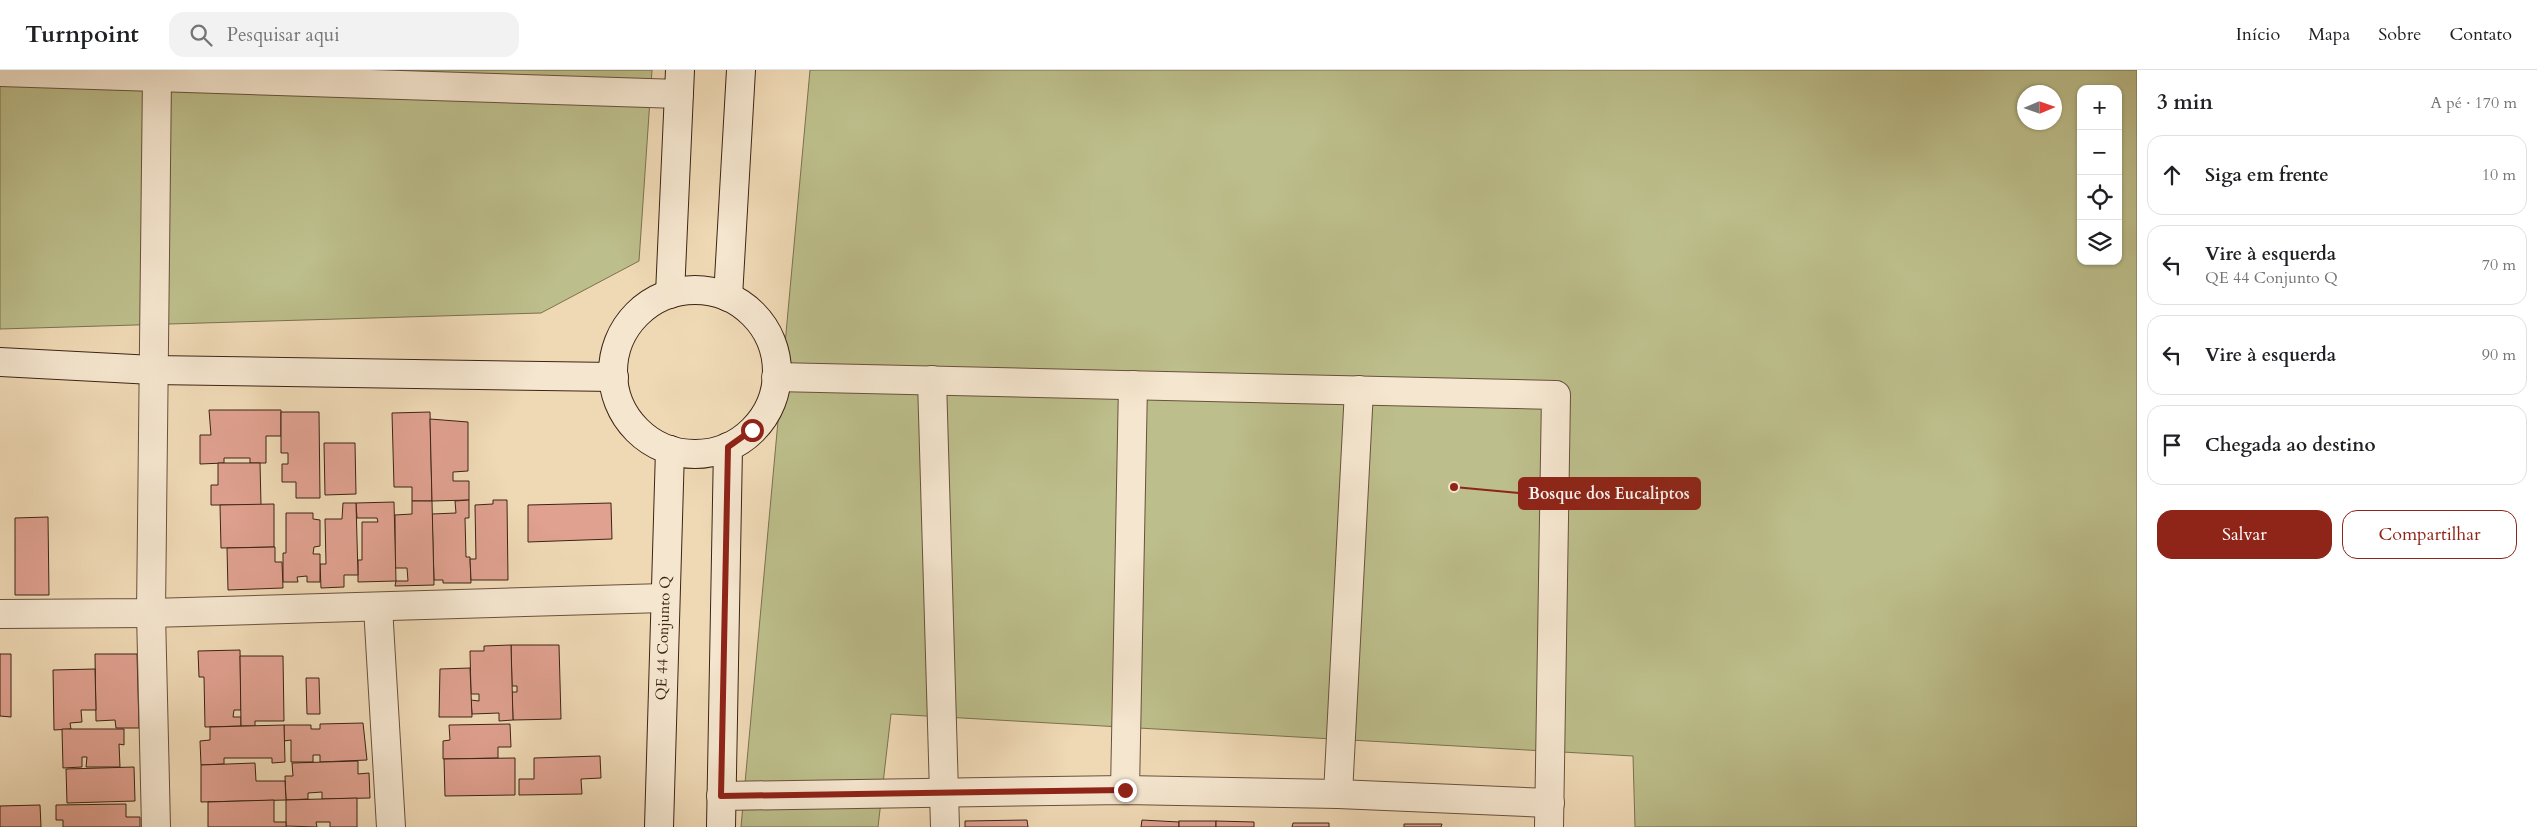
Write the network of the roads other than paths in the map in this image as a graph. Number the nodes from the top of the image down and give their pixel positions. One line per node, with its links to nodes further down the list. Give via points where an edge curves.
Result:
1 (741, 70): 6 (street)
2 (0, 72): 3 (street)
3 (157, 76): 4 (street); 8 (street)
4 (680, 82): 5 (street)
5 (670, 294): 6 (street, via 699,290); 9 (street, via 652,302 629,323 616,350)
6 (728, 297): 10 (street, via 745,307 765,329 774,352)
7 (0, 362): 8 (street)
8 (153, 370): 9 (street); 18 (street)
9 (614, 377): 15 (street, via 620,404 632,424 649,439)
10 (776, 377): 11 (street); 14 (street, via 773,396 764,414 752,430)
11 (932, 380): 12 (street); 21 (street)
12 (1133, 385): 13 (street); 20 (street)
13 (1359, 390): 22 (street); 24 (street, via 1556,395)
14 (728, 447): 15 (street, via 699,454); 23 (street)
15 (670, 450): 16 (street, QE 44 Conjunto Q)
16 (664, 598): 17 (street); 27 (street, QE 44 Conjunto Q)
17 (378, 607): 18 (street); 26 (street)
18 (151, 613): 19 (street); 25 (street)
19 (0, 614)
20 (1125, 790): 21 (street); 22 (street)
21 (946, 792): 23 (street); 29 (street)
22 (1338, 794): 24 (street)
23 (721, 796): 28 (street)
24 (1549, 815)
25 (156, 827)
26 (390, 827)
27 (659, 827)
28 (721, 827)
29 (945, 827)

